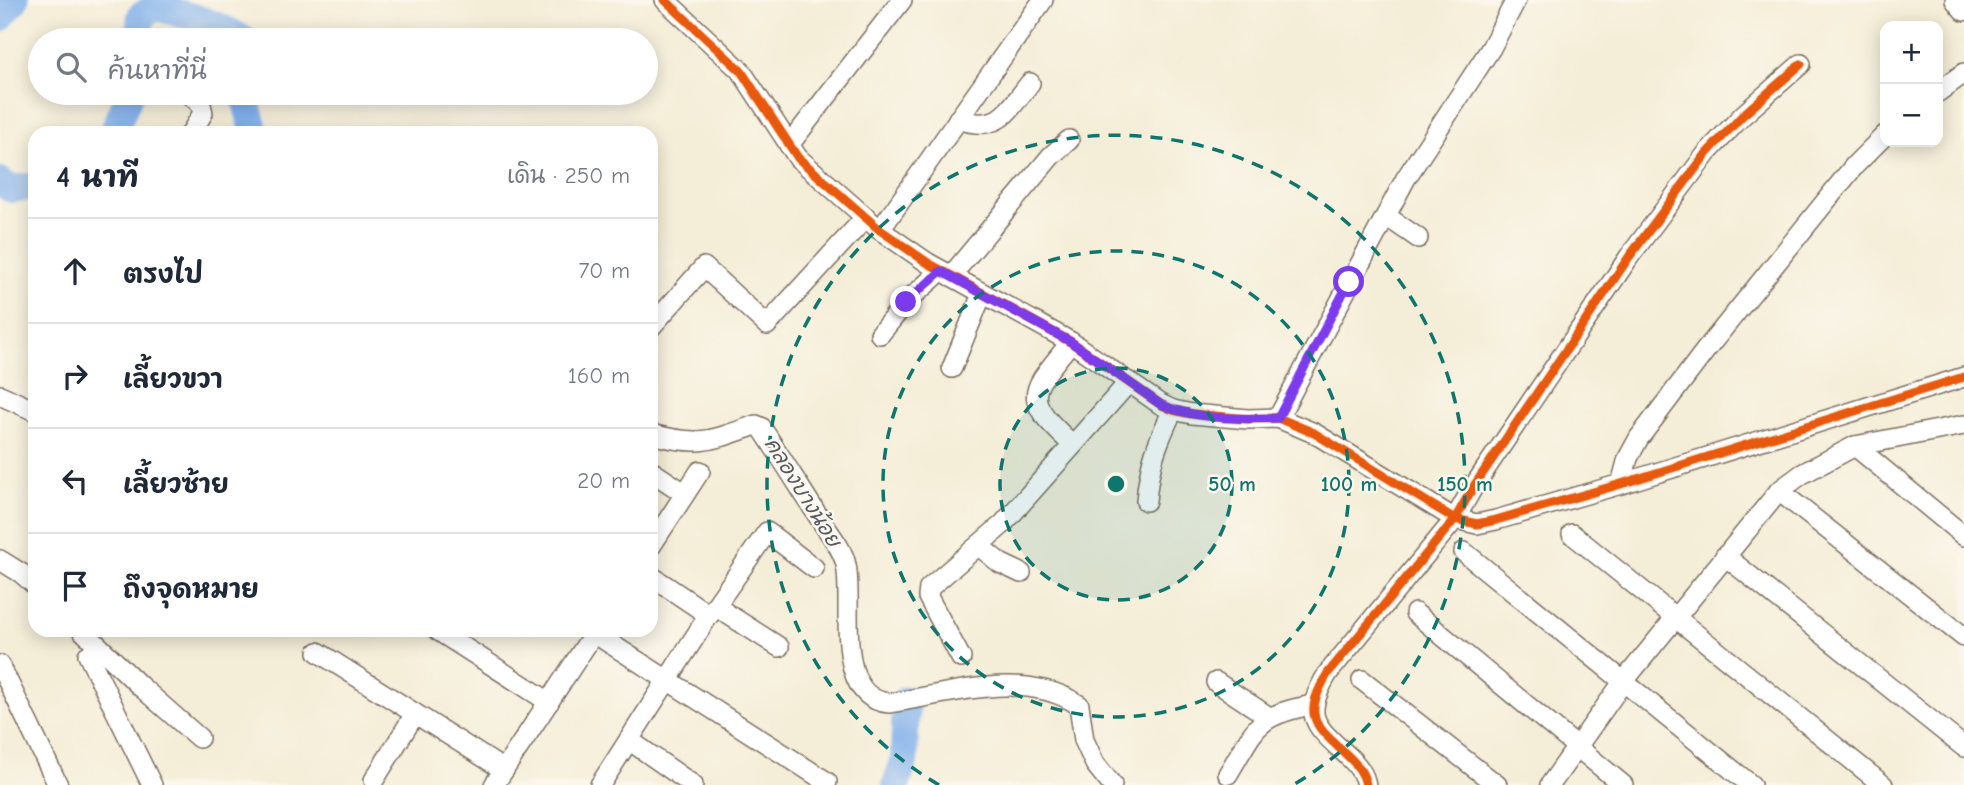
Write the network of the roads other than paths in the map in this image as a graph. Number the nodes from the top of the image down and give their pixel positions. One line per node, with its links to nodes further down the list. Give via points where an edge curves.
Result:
1 (665, 0): 16 (street, via 741,71)
2 (902, 0): 16 (street)
3 (1043, 0): 12 (street)
4 (1516, 0): 17 (street)
5 (1955, 0): 6 (street)
6 (1964, 11)
7 (1801, 64): 42 (street, via 1707,153 1629,257)
8 (1964, 73): 10 (street)
9 (1030, 83): 12 (street, via 999,119 977,125)
10 (1943, 88)
11 (201, 105): 13 (street, via 203,113)
12 (958, 119): 18 (street)
13 (195, 126)
14 (1069, 140): 20 (street)
15 (1880, 140): 38 (street, via 1704,351 1639,438)
16 (789, 145): 18 (street)
17 (1386, 215): 19 (street); 31 (street)
18 (873, 224): 20 (street); 22 (street, via 767,325 704,267)
19 (1418, 238)
20 (946, 274): 21 (street); 23 (street, via 906,302)
21 (982, 294): 24 (street); 25 (street)
22 (658, 319)
23 (880, 334)
24 (1071, 342): 27 (street); 34 (street, via 1036,388 1036,398 1048,422)
25 (953, 368)
26 (1964, 377): 38 (street)
27 (1129, 382): 30 (street); 34 (street)
28 (0, 395): 29 (street)
29 (28, 408)
30 (1173, 410): 31 (street); 41 (street, via 1148,473)
31 (1278, 418): 42 (street, via 1314,433)
32 (1960, 430): 35 (street)
33 (658, 436): 87 (street, via 702,442 756,425 761,428 845,562 849,657 870,696 889,703 996,686 1047,691 1079,705 1084,740 1094,764)
34 (1073, 445): 46 (street)
35 (1855, 446): 39 (street); 45 (street)
36 (700, 471): 40 (street)
37 (658, 476): 40 (street)
38 (1621, 484): 42 (street, via 1496,520 1477,524)
39 (1779, 491): 48 (street); 61 (street)
40 (684, 494): 44 (street)
41 (1146, 501)
42 (1455, 519): 72 (street, via 1328,673)
43 (1573, 534): 56 (street)
44 (658, 535)
45 (1964, 536)
46 (979, 546): 51 (street); 65 (street, via 927,592)
47 (1464, 552): 70 (street)
48 (1725, 556): 56 (street); 78 (street)
49 (0, 560): 52 (street)
50 (814, 568): 54 (street, via 766,532)
51 (1021, 573)
52 (28, 579)
53 (658, 580): 54 (street)
54 (712, 610): 62 (street); 67 (street)
55 (1415, 613): 77 (street)
56 (1676, 617): 70 (street); 93 (street)
57 (89, 637): 75 (street)
58 (448, 637): 71 (street)
59 (589, 637): 71 (street)
60 (602, 637): 67 (street)
61 (1964, 637)
62 (779, 647)
63 (318, 652): 73 (street)
64 (88, 655): 84 (street)
65 (961, 658)
66 (0, 665): 83 (street)
67 (667, 680): 76 (street); 82 (street)
68 (1362, 680): 89 (street)
69 (1216, 682): 74 (street)
70 (1623, 682): 77 (street); 92 (street)
71 (549, 702): 80 (street)
72 (1312, 705): 74 (street); 88 (street, via 1318,727 1359,767)
73 (415, 713): 80 (street); 81 (street)
74 (1269, 716): 79 (street)
75 (199, 738)
76 (629, 740): 85 (street); 86 (street)
77 (1576, 746): 90 (street); 91 (street)
78 (1964, 747)
79 (1228, 774)
80 (499, 778)
81 (374, 780)
82 (827, 782)
83 (58, 785)
84 (152, 785)
85 (600, 785)
86 (693, 785)
87 (1112, 785)
88 (1366, 785)
89 (1497, 785)
90 (1550, 785)
91 (1623, 785)
92 (1751, 785)
93 (1883, 785)

